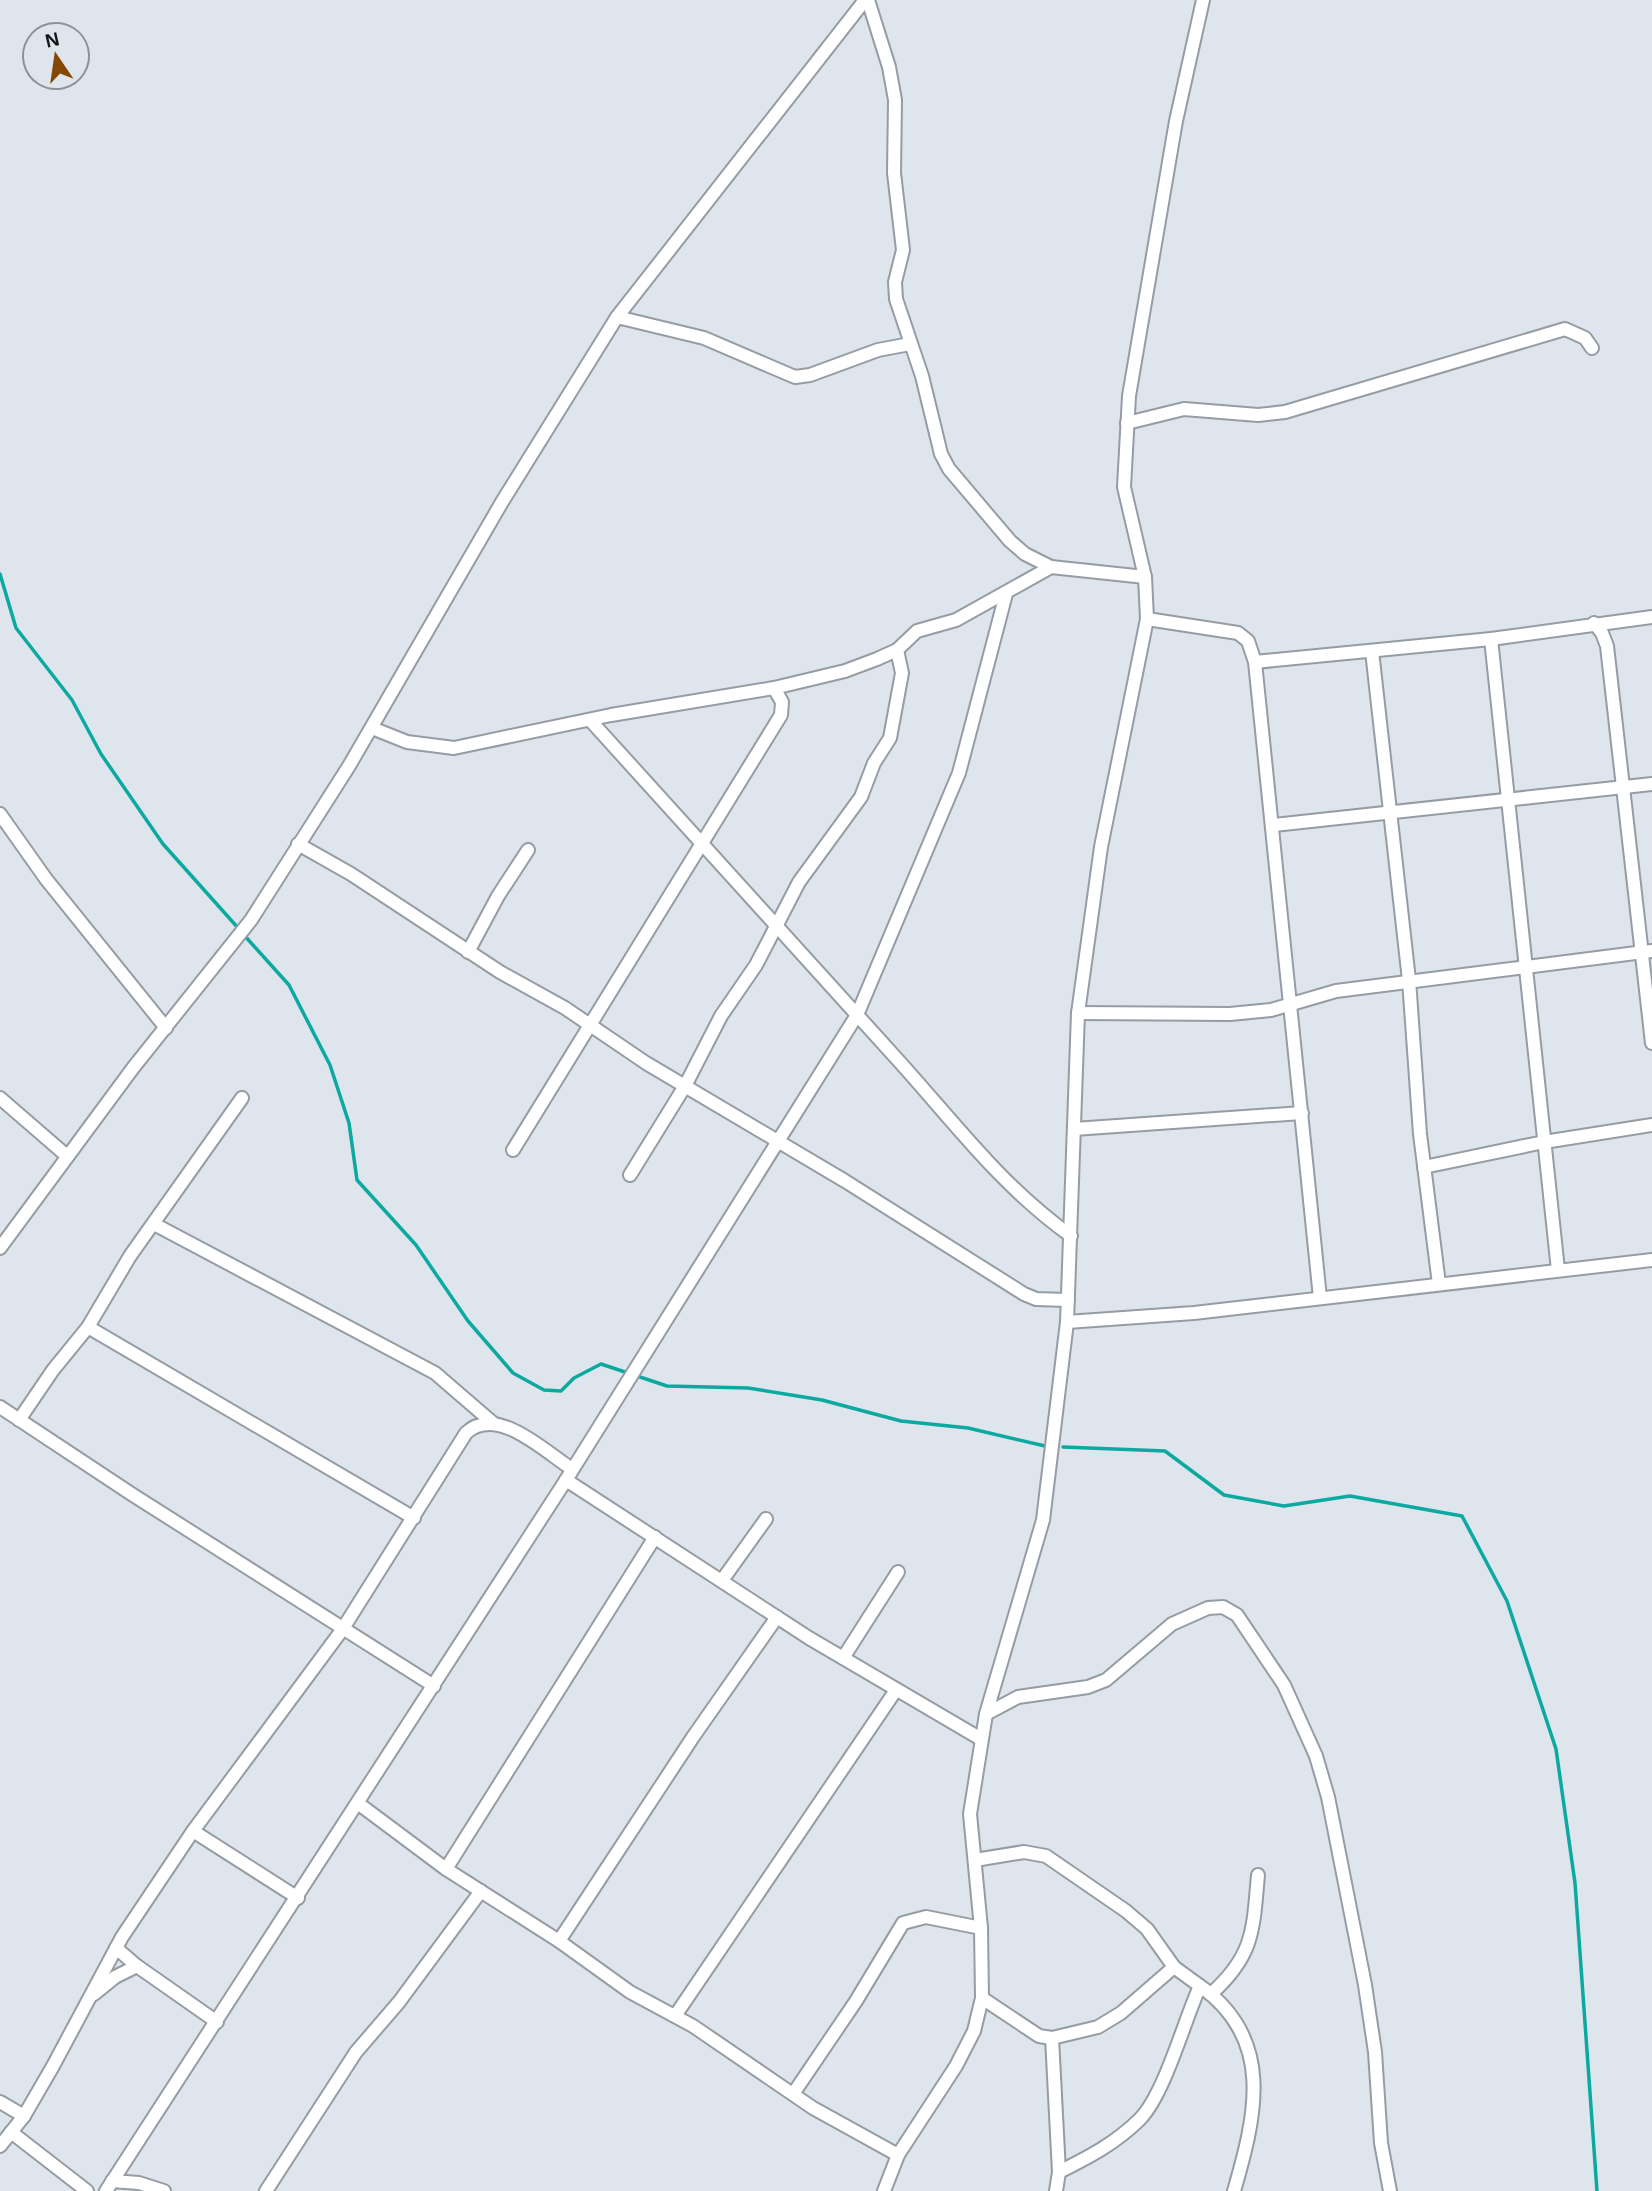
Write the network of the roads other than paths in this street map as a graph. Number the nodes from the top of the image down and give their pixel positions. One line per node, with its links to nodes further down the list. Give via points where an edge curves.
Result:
1 (867, 0): 3 (street); 4 (street, via 895,100 894,173 903,250 895,282)
2 (1203, 0): 6 (street, via 1176,121)
3 (617, 317): 4 (street, via 704,338 796,377); 19 (street, via 502,502)
4 (909, 344): 7 (street, via 949,468 1017,547)
5 (1592, 348): 6 (street, via 1585,338 1565,329 1285,412 1258,415 1184,409)
6 (1127, 423): 8 (street, via 1124,487)
7 (1051, 568): 8 (street); 9 (street)
8 (1145, 577): 11 (street)
9 (1006, 594): 14 (street, via 956,620 917,631); 36 (street, via 959,773)
10 (1652, 617): 12 (street)
11 (1147, 619): 16 (street, via 1238,633 1248,641); 35 (street, via 1101,848)
12 (1594, 623): 13 (street); 21 (street, via 1607,646)
13 (1491, 639): 15 (street); 22 (street)
14 (897, 650): 17 (street, via 845,671); 29 (street, via 902,673 890,738 861,797 799,882)
15 (1372, 651): 16 (street); 24 (street)
16 (1255, 662): 25 (street)
17 (774, 688): 18 (street); 27 (street, via 782,702 781,715)
18 (590, 720): 19 (street, via 454,748 417,744); 27 (street)
19 (372, 727): 26 (street)
20 (1652, 784): 21 (street)
21 (1624, 788): 22 (street); 31 (street)
22 (1510, 801): 24 (street); 32 (street)
23 (0, 814): 38 (street)
24 (1392, 814): 25 (street); 33 (street)
25 (1274, 825): 34 (street)
26 (298, 844): 30 (street); 38 (street, via 251,920)
27 (701, 844): 29 (street); 37 (street)
28 (528, 850): 30 (street)
29 (777, 926): 36 (street); 40 (street)
30 (468, 952): 37 (street)
31 (1647, 952): 32 (street); 39 (street)
32 (1525, 967): 33 (street); 46 (street)
33 (1409, 980): 34 (street, via 1336,990); 50 (street)
34 (1291, 1003): 35 (street, via 1230,1014); 43 (street)
35 (1078, 1013): 45 (street)
36 (857, 1015): 47 (street); 53 (street, via 989,1167)
37 (590, 1025): 40 (street); 48 (street)
38 (166, 1028): 49 (street)
39 (1652, 1043)
40 (685, 1086): 47 (street); 51 (street)
41 (0, 1098): 49 (street)
42 (242, 1098): 52 (street)
43 (1302, 1113): 45 (street); 58 (street)
44 (1652, 1125): 46 (street)
45 (1074, 1129): 53 (street)
46 (1544, 1142): 50 (street); 56 (street)
47 (777, 1143): 59 (street, via 1024,1294); 65 (street)
48 (513, 1150)
49 (67, 1156): 54 (street)
50 (1424, 1167): 57 (street)
51 (630, 1175)
52 (154, 1224): 61 (street); 64 (street, via 435,1373)
53 (1071, 1236): 59 (street)
54 (0, 1248)
55 (1652, 1260): 56 (street)
56 (1558, 1270): 57 (street)
57 (1439, 1283): 58 (street)
58 (1320, 1298): 60 (street)
59 (1068, 1300): 60 (street)
60 (1067, 1322): 76 (street, via 1043,1520)
61 (88, 1327): 63 (street); 66 (street)
62 (0, 1407): 63 (street)
63 (19, 1420): 72 (street)
64 (493, 1423): 65 (street, via 505,1426); 66 (street, via 466,1433)
65 (569, 1475): 68 (street); 74 (street)
66 (414, 1518): 72 (street)
67 (766, 1518): 70 (street)
68 (656, 1537): 70 (street); 81 (street)
69 (898, 1572): 73 (street)
70 (723, 1579): 71 (street)
71 (777, 1617): 73 (street); 86 (street)
72 (342, 1630): 74 (street); 79 (street)
73 (843, 1658): 75 (street)
74 (434, 1686): 78 (street)
75 (896, 1690): 77 (street); 94 (street)
76 (986, 1714): 77 (street); 111 (street, via 1018,1697 1088,1687 1106,1679 1172,1624 1208,1608 1223,1608 1237,1615 1284,1685 1316,1756 1328,1797 1367,1998)
77 (981, 1740): 80 (street, via 970,1814)
78 (359, 1804): 81 (street); 84 (street)
79 (193, 1831): 84 (street); 87 (street)
80 (975, 1860): 85 (street); 89 (street, via 1024,1852 1046,1856 1147,1929)
81 (446, 1868): 83 (street)
82 (1258, 1875): 91 (street, via 1254,1927 1245,1954 1237,1969)
83 (481, 1891): 86 (street); 107 (street, via 356,2052)
84 (298, 1898): 95 (street)
85 (981, 1928): 92 (street); 97 (street, via 926,1917 903,1923)
86 (559, 1941): 94 (street, via 630,1992)
87 (116, 1948): 88 (street); 93 (street)
88 (138, 1966): 93 (street, via 108,1982); 95 (street)
89 (1174, 1967): 90 (street); 96 (street, via 1098,2027)
90 (1200, 1986): 91 (street); 103 (street, via 1157,2092 1142,2117 1104,2149)
91 (1211, 1994): 110 (street, via 1236,2023 1255,2070 1249,2141)
92 (982, 1998): 96 (street, via 1040,2036); 102 (street, via 974,2031 956,2066)
93 (85, 2004): 99 (street)
94 (675, 2016): 97 (street)
95 (217, 2022): 104 (street)
96 (1052, 2038): 103 (street)
97 (793, 2094): 102 (street)
98 (0, 2102): 99 (street)
99 (23, 2116): 100 (street)
100 (11, 2132): 101 (street); 105 (street)
101 (0, 2146)
102 (898, 2155): 108 (street)
103 (1059, 2172): 109 (street)
104 (109, 2186): 106 (street, via 139,2183)
105 (87, 2191)
106 (164, 2191)
107 (266, 2191)
108 (884, 2191)
109 (1056, 2191)
110 (1234, 2191)
111 (1390, 2191)

